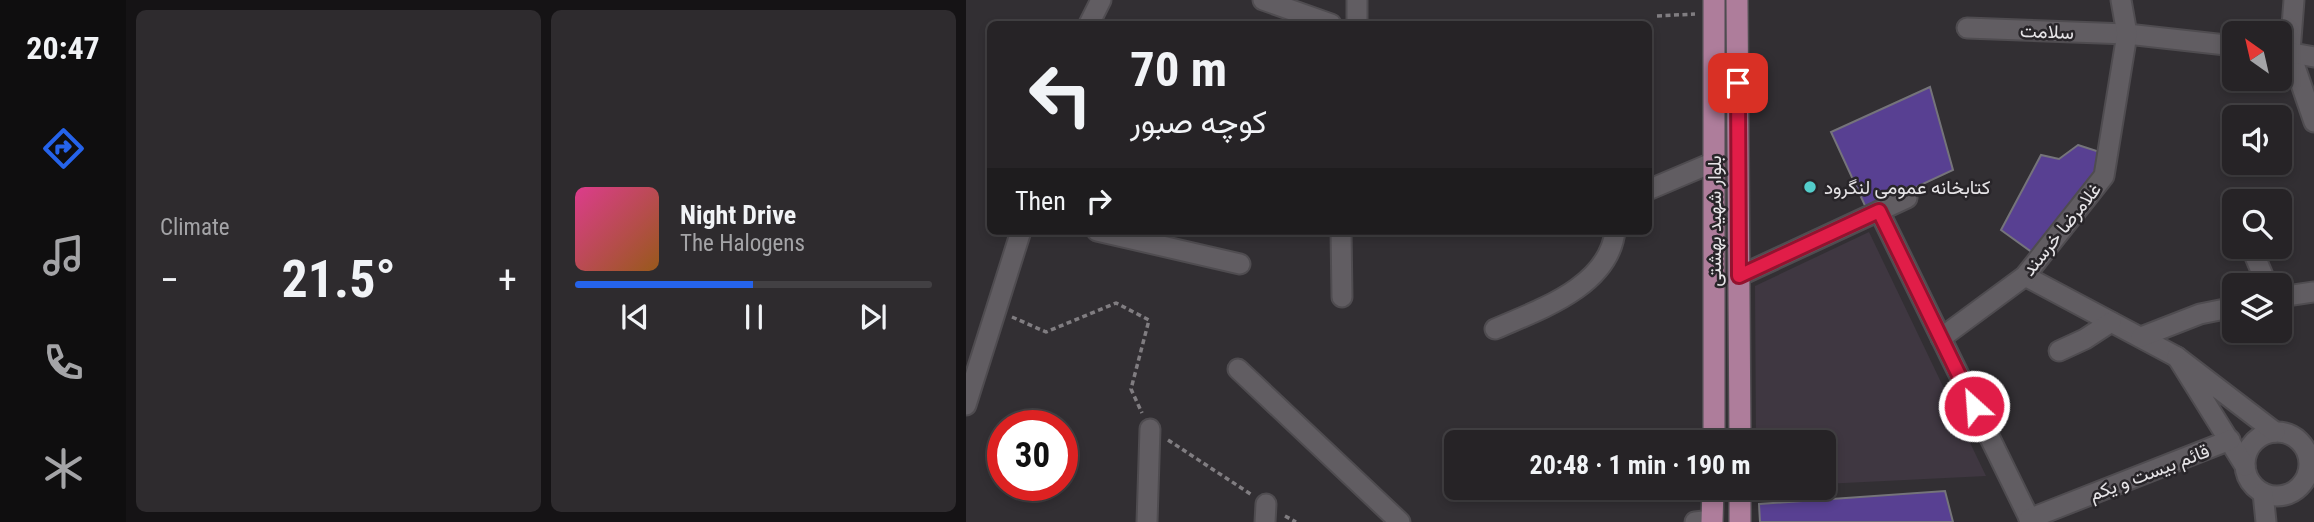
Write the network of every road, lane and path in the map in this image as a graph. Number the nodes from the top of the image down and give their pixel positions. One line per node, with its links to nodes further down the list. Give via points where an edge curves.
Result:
1 (1101, 0): 9 (street)
2 (1264, 0): 10 (street)
3 (1357, 0): 11 (street)
4 (1737, 0): 29 (main road, بلوار شهید بهشتی)
5 (2120, 0): 14 (street, غلامرضا خرسند)
6 (2294, 0): 12 (street)
7 (1715, 7): 8 (path); 20 (main road, بلوار شهید بهشتی)
8 (1657, 16)
9 (1090, 21)
10 (1323, 21)
11 (1357, 21)
12 (2290, 21)
13 (1967, 29): 14 (street, سلامت)
14 (2127, 34): 15 (street, سلامت); 30 (street, غلامرضا خرسند, via 2104,176)
15 (2222, 45)
16 (2292, 52): 17 (street)
17 (2314, 57)
18 (2292, 68): 19 (street)
19 (2314, 122)
20 (1714, 162): 21 (street); 44 (main road, بلوار شهید بهشتی)
21 (1652, 188)
22 (1907, 198): 23 (street)
23 (1879, 211): 29 (street); 39 (street)
24 (1020, 235): 35 (street)
25 (1114, 235): 28 (street)
26 (1341, 235): 33 (street)
27 (1613, 235): 37 (street, via 1601,267 1583,282 1553,303)
28 (1240, 264)
29 (1739, 276): 45 (main road, بلوار شهید بهشتی)
30 (2025, 276): 36 (street); 39 (street, غلامرضا خرسند)
31 (2314, 292): 32 (street)
32 (2292, 295)
33 (1342, 297)
34 (2222, 310): 38 (street)
35 (998, 311): 43 (street); 46 (path, via 1046,332 1116,303 1149,320 1131,389)
36 (2111, 321): 38 (street); 40 (street)
37 (1494, 329)
38 (2141, 337): 41 (street)
39 (1941, 338): 57 (street)
40 (2059, 351)
41 (2177, 357): 49 (street); 50 (street)
42 (1238, 369): 61 (street)
43 (966, 405)
44 (1715, 408): 45 (main road); 47 (main road, بلوار شهید بهشتی)
45 (1740, 408): 48 (main road, بلوار شهید بهشتی)
46 (1150, 429): 56 (path); 59 (street)
47 (1714, 430)
48 (1740, 430)
49 (2275, 432): 51 (street, via 2294,436); 52 (street, via 2257,440 2246,456)
50 (2230, 440): 52 (street); 57 (street, قائم بیست و یکم)
51 (2310, 461): 53 (street, via 2292,492)
52 (2245, 467): 53 (street)
53 (2263, 493): 63 (street)
54 (1710, 500): 58 (main road)
55 (1740, 500): 62 (main road)
56 (1266, 513): 60 (path)
57 (2030, 520)
58 (1706, 521)
59 (1147, 522)
60 (1296, 522)
61 (1400, 522)
62 (1740, 522)
63 (2266, 522)

